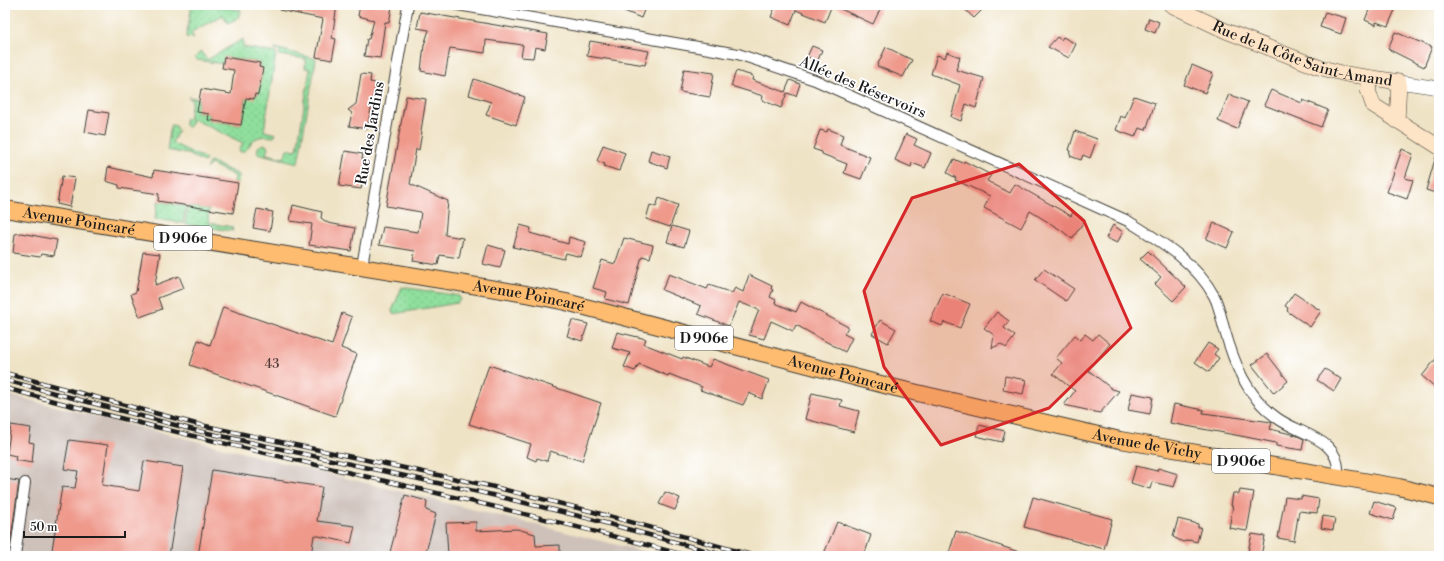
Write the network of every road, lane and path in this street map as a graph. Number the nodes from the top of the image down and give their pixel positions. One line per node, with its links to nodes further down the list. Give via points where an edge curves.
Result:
1 (408, 5): 10 (street, Rue des Jardins)
2 (458, 5): 12 (street, Allée des Réservoirs, via 738,54 816,80 1128,221 1161,242 1191,266 1215,297 1228,344 1238,370 1254,399 1277,419 1321,440 1335,457 1339,467)
3 (1171, 5): 4 (main road, Rue de la Côte Saint-Amand, via 1226,31 1318,67)
4 (1371, 78): 5 (main road, Rue de la Côte Saint-Amand); 7 (main road, via 1368,90 1373,105)
5 (1399, 82): 6 (street, Rue de la Côte Saint-Amand); 7 (main road)
6 (1439, 88)
7 (1397, 121): 8 (main road)
8 (1439, 147)
9 (5, 209): 10 (main road, Avenue Poincaré / D 906e)
10 (362, 266): 11 (main road, Avenue Poincaré / D 906e, via 566,302 881,384)
11 (1044, 423): 12 (main road, Avenue de Vichy / D 906e, via 1120,440)
12 (1338, 476): 14 (main road, Avenue de Vichy / D 906e)
13 (25, 483): 15 (street)
14 (1439, 497)
15 (15, 556)

